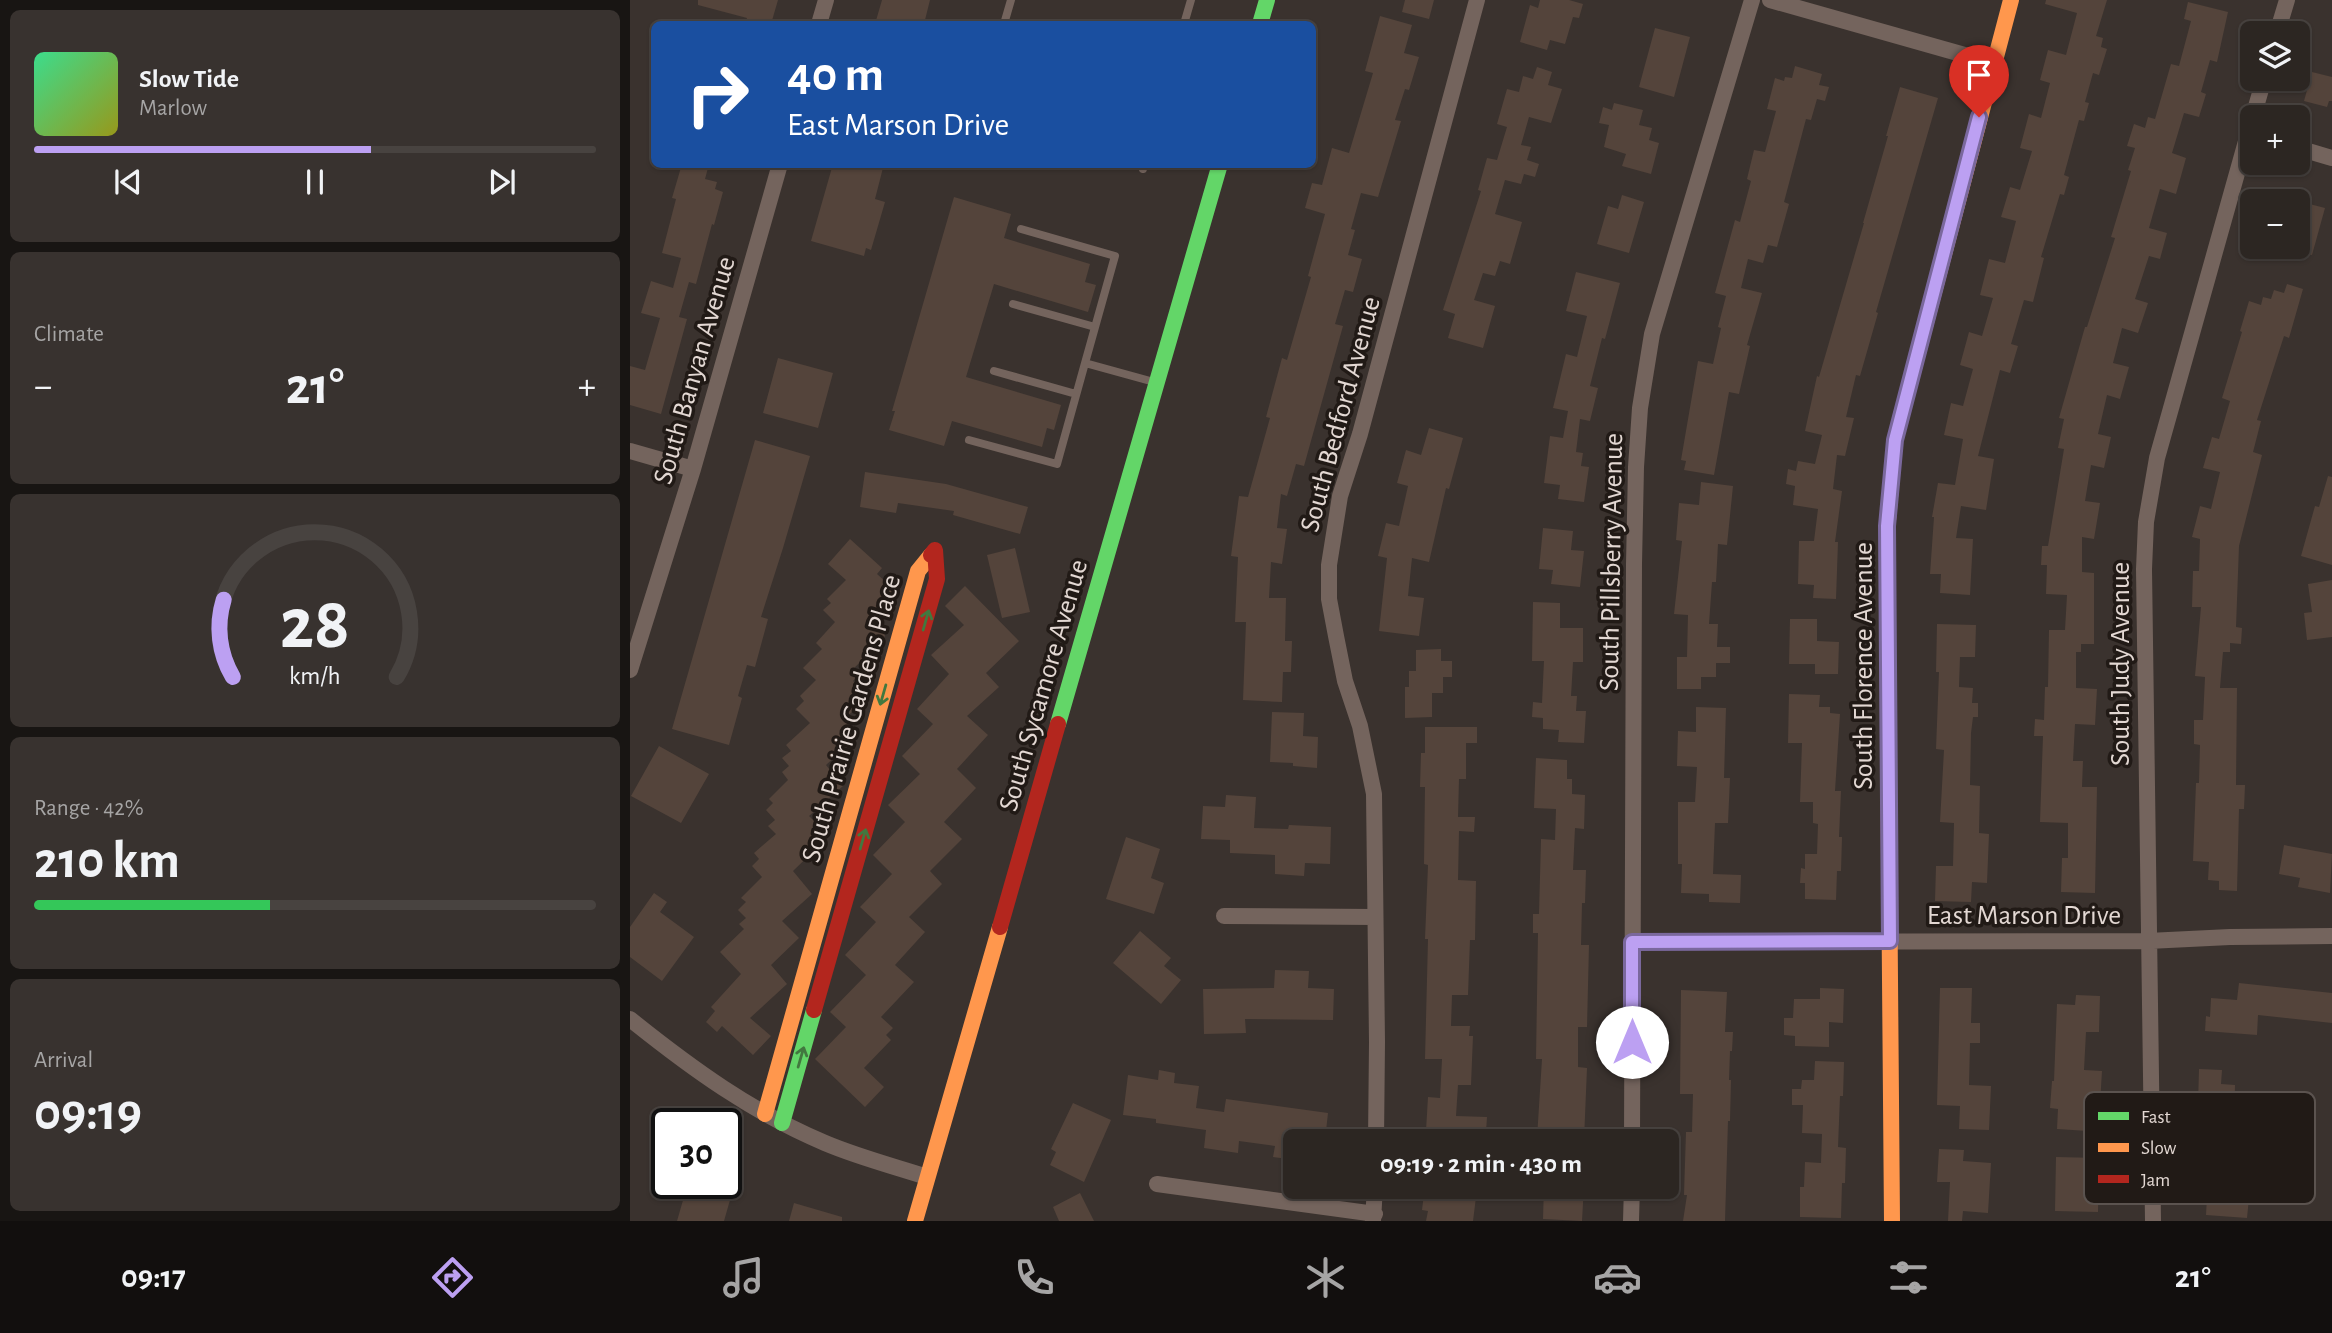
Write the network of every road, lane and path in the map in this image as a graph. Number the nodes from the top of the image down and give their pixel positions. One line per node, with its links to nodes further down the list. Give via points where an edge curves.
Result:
1 (826, 0): 10 (street)
2 (1011, 0): 11 (lane)
3 (1191, 0): 12 (lane)
4 (1267, 0): 13 (street)
5 (1477, 0): 33 (street, South Bedford Avenue, via 1340,496 1329,565 1336,636 1374,794)
6 (1752, 0): 37 (street, South Pillsberry Avenue, via 1656,322 1640,408 1634,550)
7 (1770, 0): 15 (street)
8 (2011, 0): 15 (street, South Florence Avenue)
9 (2287, 0): 14 (street)
10 (820, 21)
11 (1005, 21)
12 (1185, 21)
13 (1261, 21)
14 (2281, 21)
15 (1993, 63): 35 (street, South Florence Avenue, via 1895,440 1887,526)
16 (2310, 152): 17 (street)
17 (2332, 158)
18 (2240, 166): 36 (street, South Judy Avenue, via 2157,458 2146,522)
19 (779, 168): 30 (street, South Banyan Avenue)
20 (1219, 168): 26 (street, South Sycamore Avenue)
21 (1021, 229): 23 (lane, via 1115,256)
22 (1013, 304): 23 (lane)
23 (1095, 327): 24 (lane)
24 (1085, 363): 26 (lane); 27 (lane)
25 (994, 371): 27 (lane)
26 (1157, 383): 44 (street, South Sycamore Avenue)
27 (1076, 394): 28 (lane, via 1057,464)
28 (969, 440)
29 (630, 451): 30 (street)
30 (693, 469): 31 (street, South Banyan Avenue)
31 (630, 670)
32 (1224, 916): 33 (street)
33 (1374, 917): 42 (street, South Bedford Avenue)
34 (2332, 936): 36 (street, East Marson Drive)
35 (1890, 941): 36 (street, East Marson Drive); 37 (street, East Marson Drive); 51 (street, South Florence Avenue)
36 (2148, 941): 39 (street, South Judy Avenue)
37 (1632, 942): 43 (street, South Pillsberry Avenue)
38 (630, 1019): 40 (street, via 688,1066)
39 (2151, 1092)
40 (765, 1114): 41 (street); 41 (street, South Prairie Gardens Place, one-way to 40, via 937,579 935,550 918,571)
41 (782, 1123): 44 (street, via 826,1144)
42 (1376, 1129)
43 (1632, 1129)
44 (927, 1177): 49 (street, South Sycamore Avenue)
45 (1157, 1184): 48 (street)
46 (1375, 1199): 48 (street)
47 (1632, 1199): 50 (street)
48 (1374, 1217)
49 (915, 1221)
50 (1631, 1221)
51 (1892, 1221)

